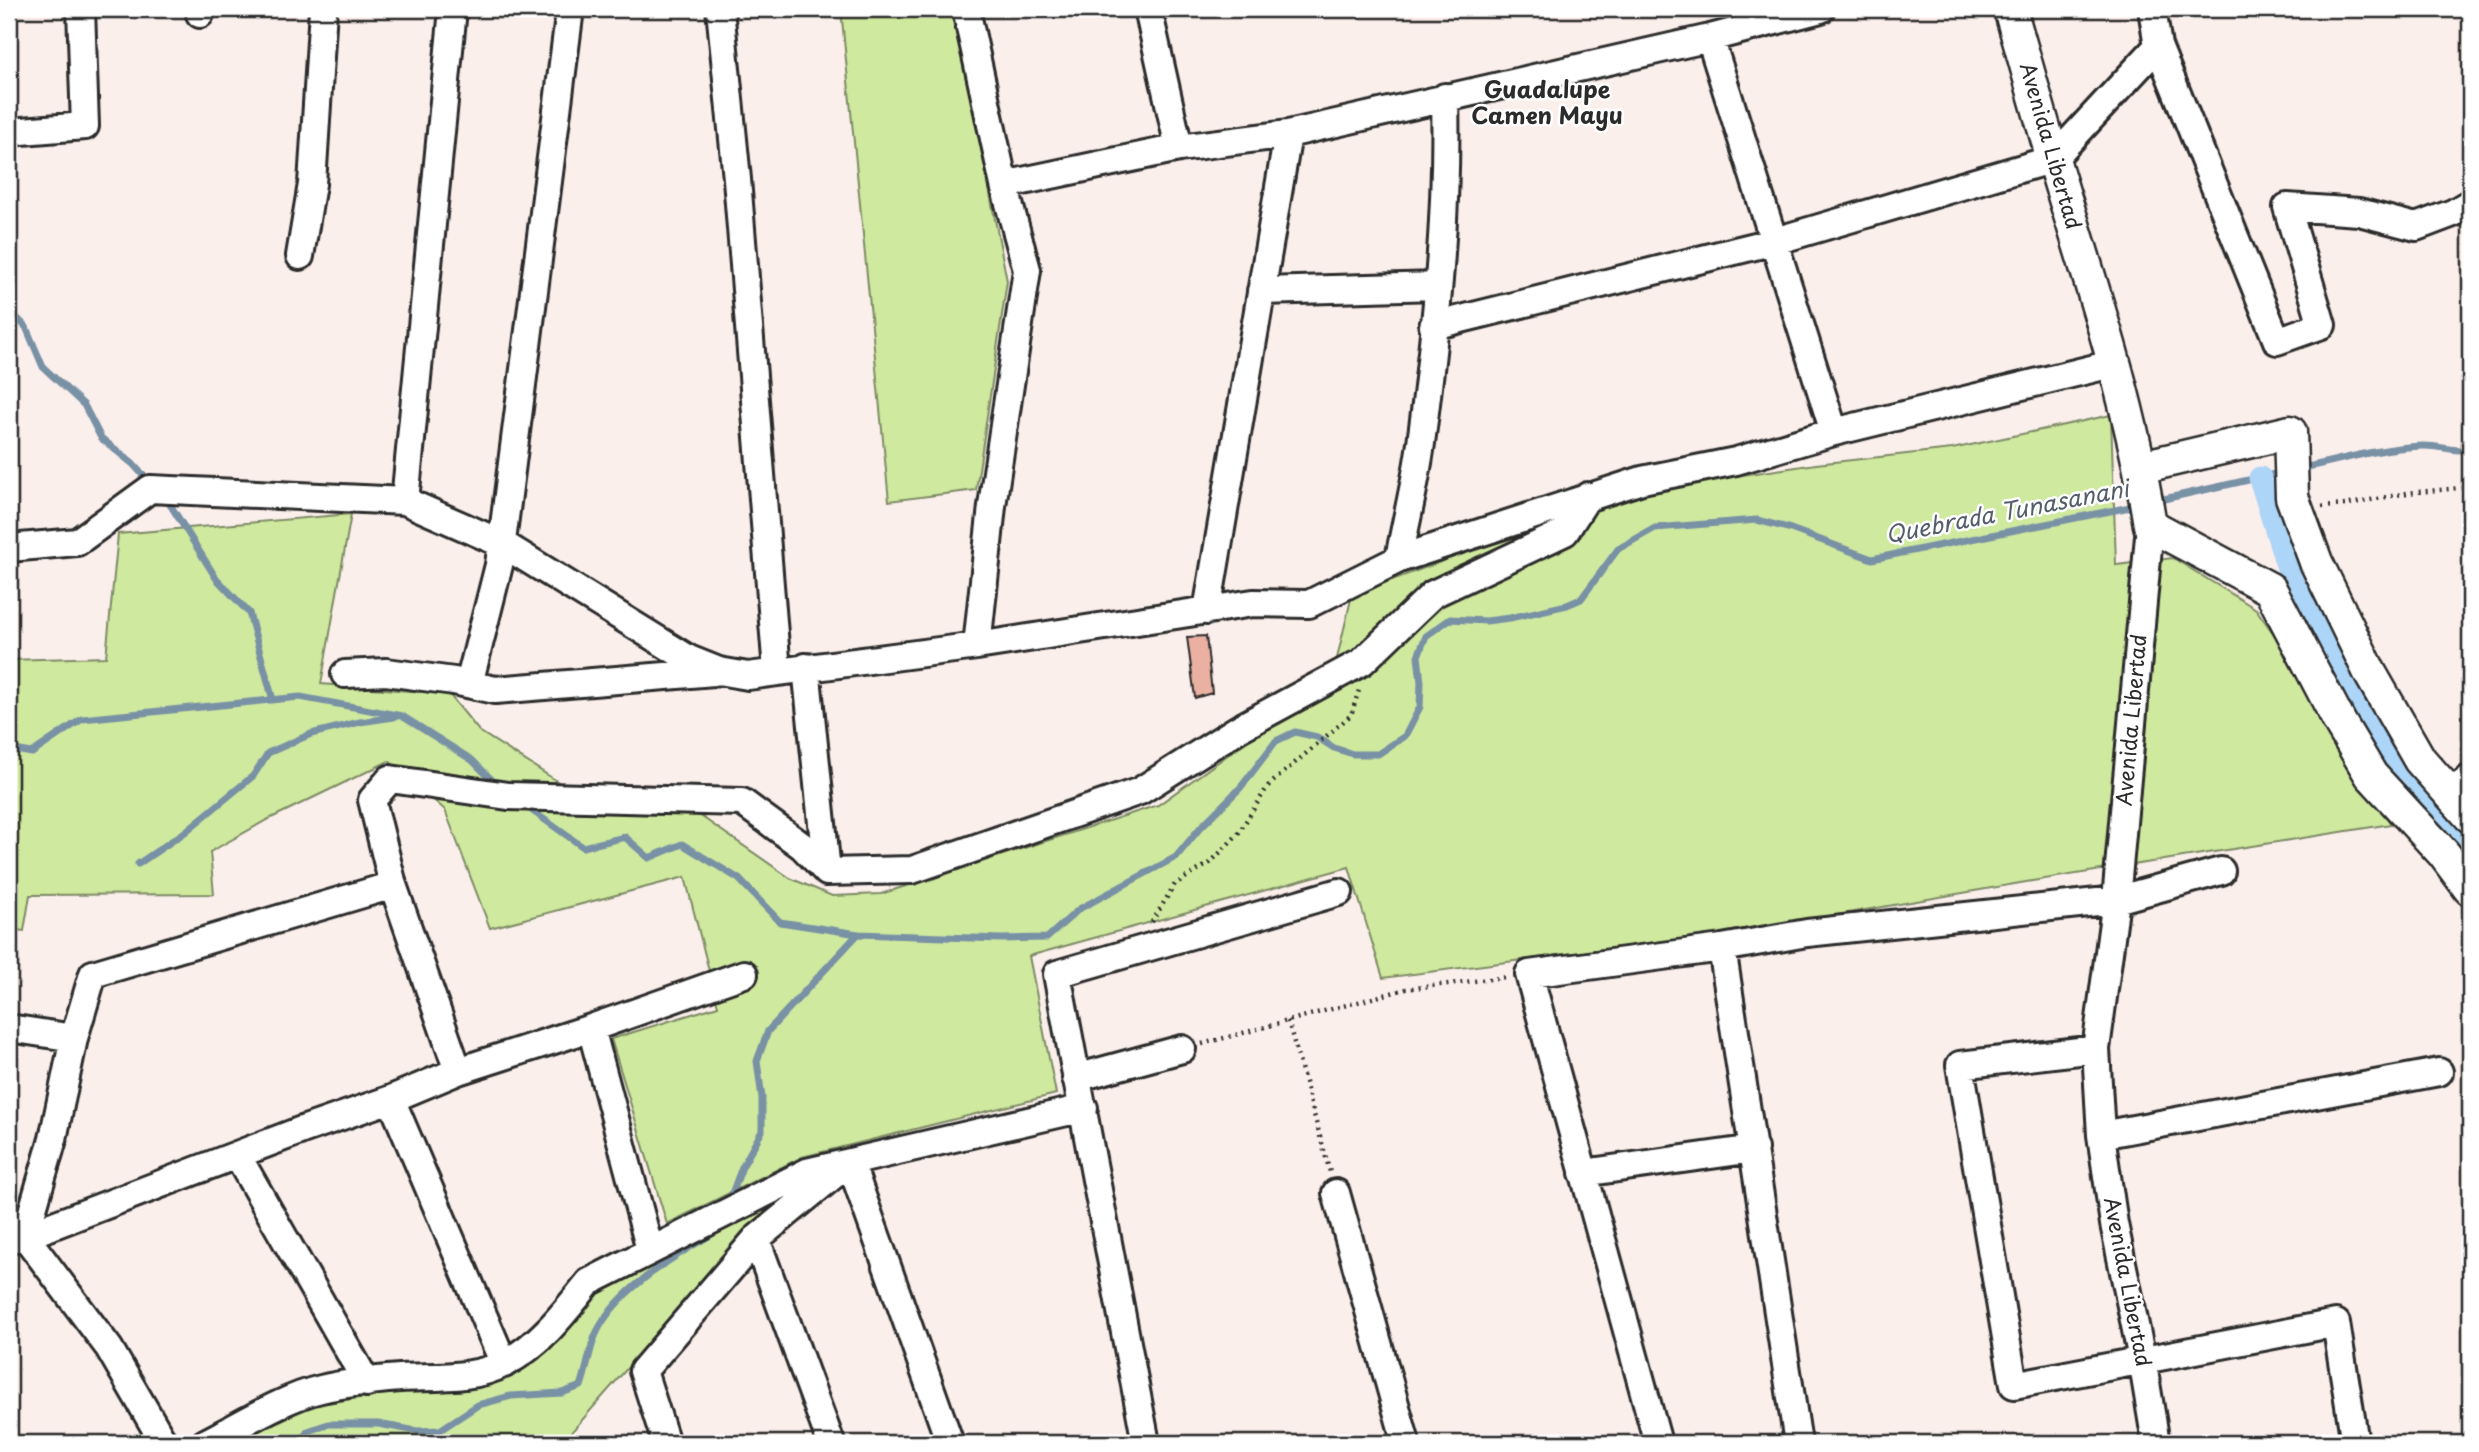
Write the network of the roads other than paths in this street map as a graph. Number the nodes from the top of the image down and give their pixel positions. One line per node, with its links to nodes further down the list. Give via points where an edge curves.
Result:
1 (80, 9): 14 (street, via 85,127)
2 (323, 9): 21 (street, via 312,184)
3 (453, 9): 29 (street)
4 (569, 9): 31 (street)
5 (720, 9): 38 (street)
6 (967, 9): 18 (street)
7 (1148, 9): 16 (street)
8 (1821, 9): 11 (street)
9 (2010, 9): 17 (main road, Avenida Libertad)
10 (2152, 9): 12 (street)
11 (1720, 26): 13 (street); 20 (street)
12 (2158, 46): 17 (street); 19 (street, via 2277,341 2322,326 2287,207 2359,212 2416,227)
13 (1445, 97): 15 (street); 22 (street, via 1447,164)
14 (9, 132)
15 (1288, 134): 16 (street); 23 (street)
16 (1179, 148): 18 (street)
17 (2053, 159): 20 (street); 25 (main road, Avenida Libertad)
18 (1004, 185): 35 (street, via 1027,270 992,506)
19 (2470, 203)
20 (1776, 241): 24 (street); 26 (street)
21 (300, 256)
22 (1438, 286): 23 (street); 24 (street)
23 (1261, 291): 34 (street)
24 (1433, 326): 33 (street, via 1421,445)
25 (2116, 363): 26 (street); 27 (main road, Avenida Libertad)
26 (1834, 432): 28 (street, via 1737,461)
27 (2141, 467): 30 (main road, Avenida Libertad); 41 (main road, via 2290,432 2294,503 2316,562 2370,673 2420,761)
28 (1588, 496): 33 (street); 43 (street, via 1565,532 1433,594 1362,662 1238,729 1140,791 912,870)
29 (404, 501): 31 (street); 32 (street, via 150,489 77,542)
30 (2150, 525): 46 (main road, via 2270,589 2371,775); 48 (street, Avenida Libertad)
31 (502, 544): 37 (street, via 689,659); 40 (street)
32 (9, 548)
33 (1399, 559): 34 (street, via 1310,604 1253,603)
34 (1207, 611): 35 (street)
35 (977, 646): 36 (street)
36 (806, 667): 38 (street); 43 (street)
37 (719, 671): 38 (street, via 748,676); 40 (street, via 495,690)
38 (777, 671)
39 (345, 674): 40 (street, via 386,672)
40 (470, 684)
41 (2459, 786): 42 (main road)
42 (2470, 816)
43 (827, 872): 45 (street, via 802,846 742,802 508,796 390,779 372,800)
44 (2221, 872): 48 (street)
45 (393, 885): 53 (street, via 93,974); 56 (street)
46 (2470, 888)
47 (1339, 892): 58 (street, via 1057,975)
48 (2116, 900): 49 (street, via 1807,933); 55 (street, Avenida Libertad)
49 (1722, 948): 62 (street); 65 (street, via 1529,974)
50 (744, 974): 52 (street)
51 (9, 1028): 53 (street)
52 (590, 1028): 56 (street); 69 (street)
53 (74, 1038): 67 (street, via 53,1139)
54 (1182, 1049): 58 (street)
55 (2096, 1049): 61 (street, Avenida Libertad); 70 (street, via 1960,1065 2014,1385)
56 (457, 1071): 59 (street)
57 (2439, 1072): 61 (street)
58 (1076, 1077): 60 (street)
59 (391, 1099): 63 (street); 71 (street)
60 (1084, 1108): 64 (street); 78 (street)
61 (2101, 1135): 70 (street, Avenida Libertad)
62 (1755, 1149): 65 (street); 81 (street)
63 (237, 1155): 67 (street); 72 (street)
64 (850, 1162): 68 (street); 69 (street, via 807,1172); 77 (street)
65 (1583, 1174): 80 (street)
66 (1336, 1193): 79 (street)
67 (14, 1232): 73 (street, via 109,1348)
68 (757, 1239): 75 (street, via 643,1371); 76 (street)
69 (650, 1250): 71 (street, via 589,1282 531,1347)
70 (2142, 1359): 82 (street, Avenida Libertad); 83 (street, via 2336,1323)
71 (503, 1364): 72 (street, via 477,1373)
72 (367, 1383): 74 (street, via 319,1389)
73 (164, 1443)
74 (205, 1443)
75 (666, 1443)
76 (831, 1443)
77 (950, 1443)
78 (1146, 1443)
79 (1406, 1443)
80 (1658, 1443)
81 (1798, 1443)
82 (2156, 1443)
83 (2355, 1443)

